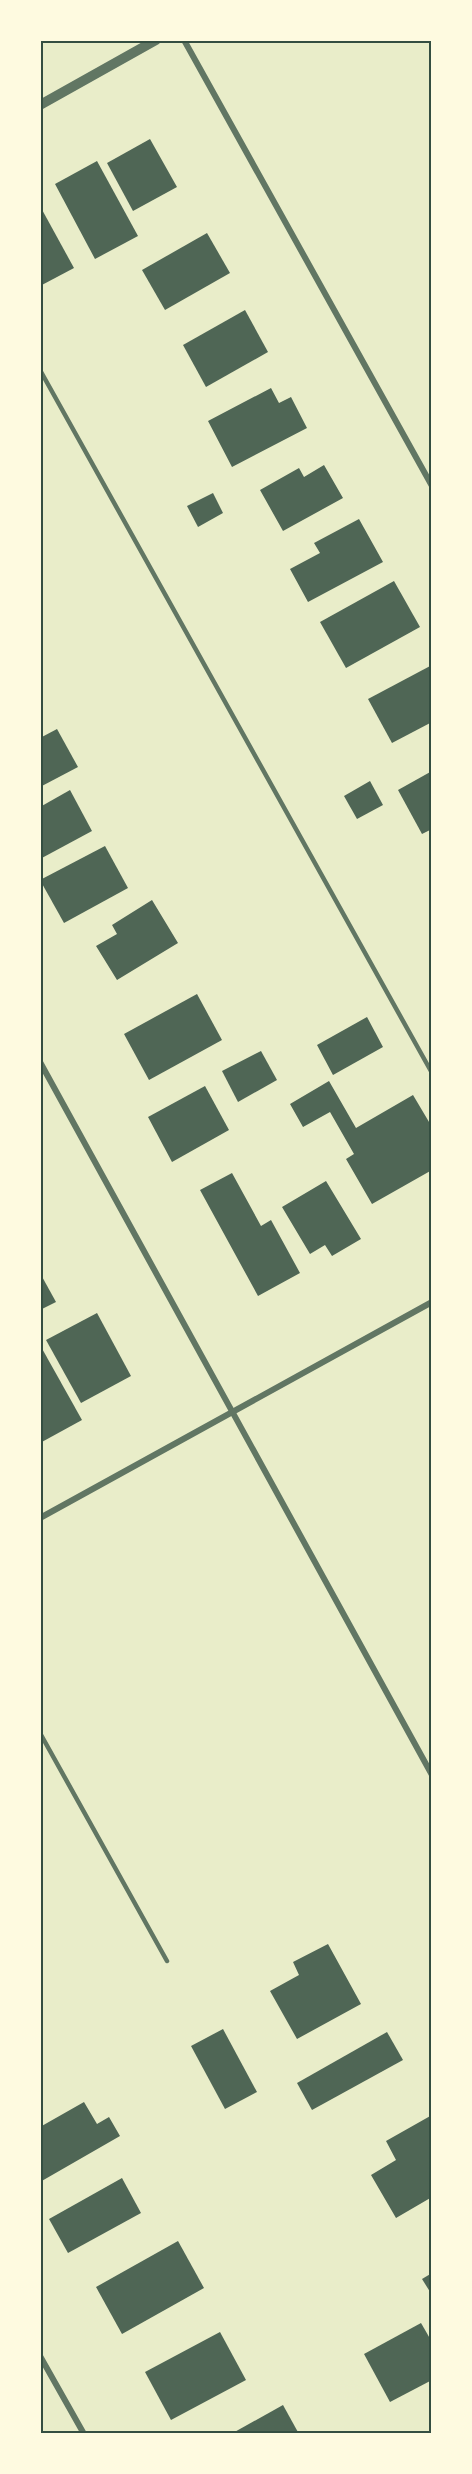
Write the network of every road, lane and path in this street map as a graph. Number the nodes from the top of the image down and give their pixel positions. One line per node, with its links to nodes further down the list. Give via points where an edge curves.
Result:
1 (156, 40): 3 (street)
2 (184, 40): 5 (street)
3 (40, 105)
4 (40, 370): 7 (lane)
5 (432, 486)
6 (40, 1062): 9 (street)
7 (432, 1073)
8 (432, 1302): 9 (street)
9 (232, 1412): 10 (street); 12 (street)
10 (40, 1518)
11 (40, 1733): 13 (lane)
12 (432, 1775)
13 (167, 1961)
14 (40, 2356): 15 (street)
15 (84, 2433)

